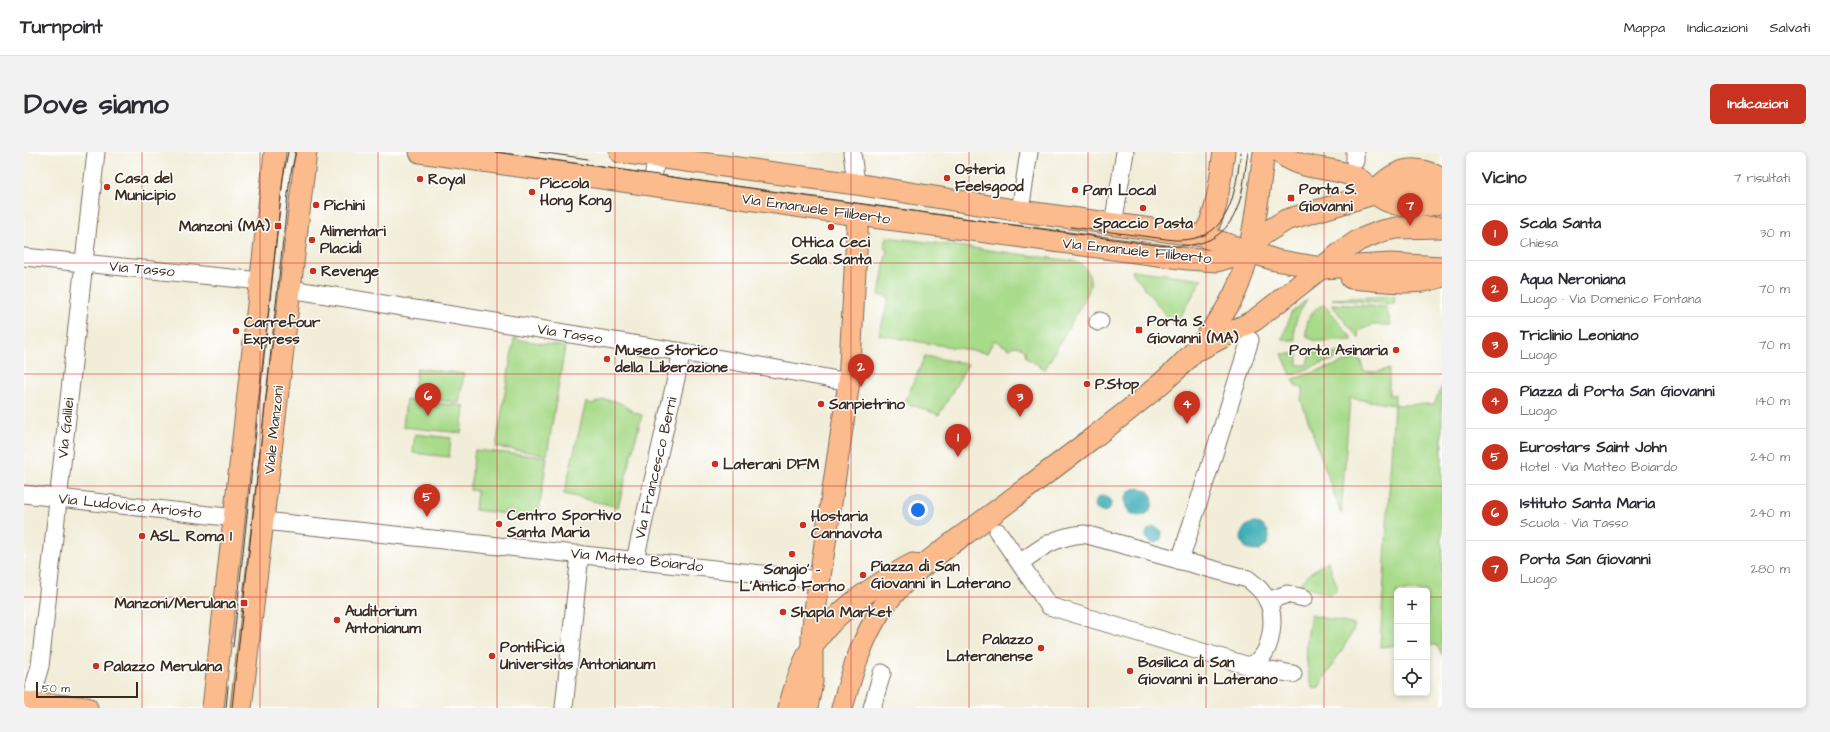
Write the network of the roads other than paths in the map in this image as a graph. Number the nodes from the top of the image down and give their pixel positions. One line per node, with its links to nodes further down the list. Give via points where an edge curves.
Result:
1 (96, 152): 26 (street, Via Galilei)
2 (275, 152): 30 (main road, Viale Manzoni)
3 (306, 152): 31 (main road, Viale Manzoni)
4 (420, 152): 15 (main road, Via Emanuele Filiberto)
5 (620, 152): 12 (main road, Via Emanuele Filiberto)
6 (852, 152): 14 (street)
7 (1029, 152): 19 (street)
8 (1125, 152): 21 (street)
9 (1224, 152): 23 (main road, via 1214,209)
10 (1264, 152): 24 (main road, via 1256,214)
11 (1280, 152): 17 (main road, via 1297,163 1354,176)
12 (656, 154): 14 (main road, Via Emanuele Filiberto); 15 (street)
13 (1442, 179): 17 (main road, via 1425,170 1409,169 1386,180)
14 (856, 184): 19 (main road, Via Emanuele Filiberto)
15 (652, 185): 20 (main road, Via Emanuele Filiberto)
16 (1442, 190): 17 (main road, via 1414,187)
17 (1373, 193): 18 (main road, via 1387,202 1403,206 1425,206); 24 (main road, via 1286,220 1262,235)
18 (1442, 202)
19 (1020, 211): 21 (main road, Via Emanuele Filiberto)
20 (858, 215): 24 (main road, Via Emanuele Filiberto, via 1200,261 1225,260); 35 (main road)
21 (1113, 225): 23 (main road, Via Emanuele Filiberto)
22 (1442, 227): 28 (main road, via 1403,227 1382,231 1354,243)
23 (1202, 236): 24 (main road, Via Emanuele Filiberto)
24 (1247, 252): 28 (main road); 34 (main road, via 1240,279 1230,302)
25 (24, 257): 26 (street, Via Tasso)
26 (83, 263): 30 (street, Via Tasso); 37 (street, Via Galilei)
27 (1442, 267): 28 (main road, via 1407,264)
28 (1322, 268): 29 (main road, via 1340,276 1365,279 1420,282); 34 (main road, via 1249,324)
29 (1442, 276)
30 (261, 281): 38 (main road, Viale Manzoni)
31 (290, 289): 33 (street, Via Tasso); 39 (main road, Viale Manzoni)
32 (1250, 340): 44 (street)
33 (682, 352): 35 (street, Via Tasso); 43 (street, Via Francesco Berni)
34 (1194, 352): 41 (main road, via 1158,387)
35 (850, 382): 46 (main road)
36 (24, 494): 37 (street, Via Ludovico Ariosto)
37 (58, 498): 38 (street, Via Ludovico Ariosto); 53 (street, Via Galilei, via 40,666)
38 (235, 518): 55 (main road, Viale Manzoni)
39 (264, 521): 42 (street, Via Matteo Boiardo); 56 (main road, Viale Manzoni)
40 (998, 532): 45 (street)
41 (939, 553): 49 (main road, via 890,577 853,602 827,625); 60 (main road, via 906,581 881,610 863,643)
42 (580, 554): 43 (street, Via Matteo Boiardo); 57 (street)
43 (635, 560): 46 (street, Via Matteo Boiardo)
44 (1180, 561): 45 (street, via 1084,534 1067,535 1052,542); 48 (street, via 1248,579 1260,589)
45 (1020, 564): 50 (street, via 1049,606)
46 (819, 580): 49 (main road)
47 (1304, 598): 48 (street, via 1287,594)
48 (1268, 601): 50 (street, via 1272,632 1260,660)
49 (812, 647): 58 (main road, via 798,675); 59 (main road, via 812,681)
50 (1249, 666): 52 (street)
51 (882, 673): 61 (street)
52 (1293, 674)
53 (27, 704): 54 (main road)
54 (87, 708)
55 (213, 708)
56 (241, 708)
57 (564, 708)
58 (789, 708)
59 (807, 708)
60 (842, 708)
61 (872, 708)

